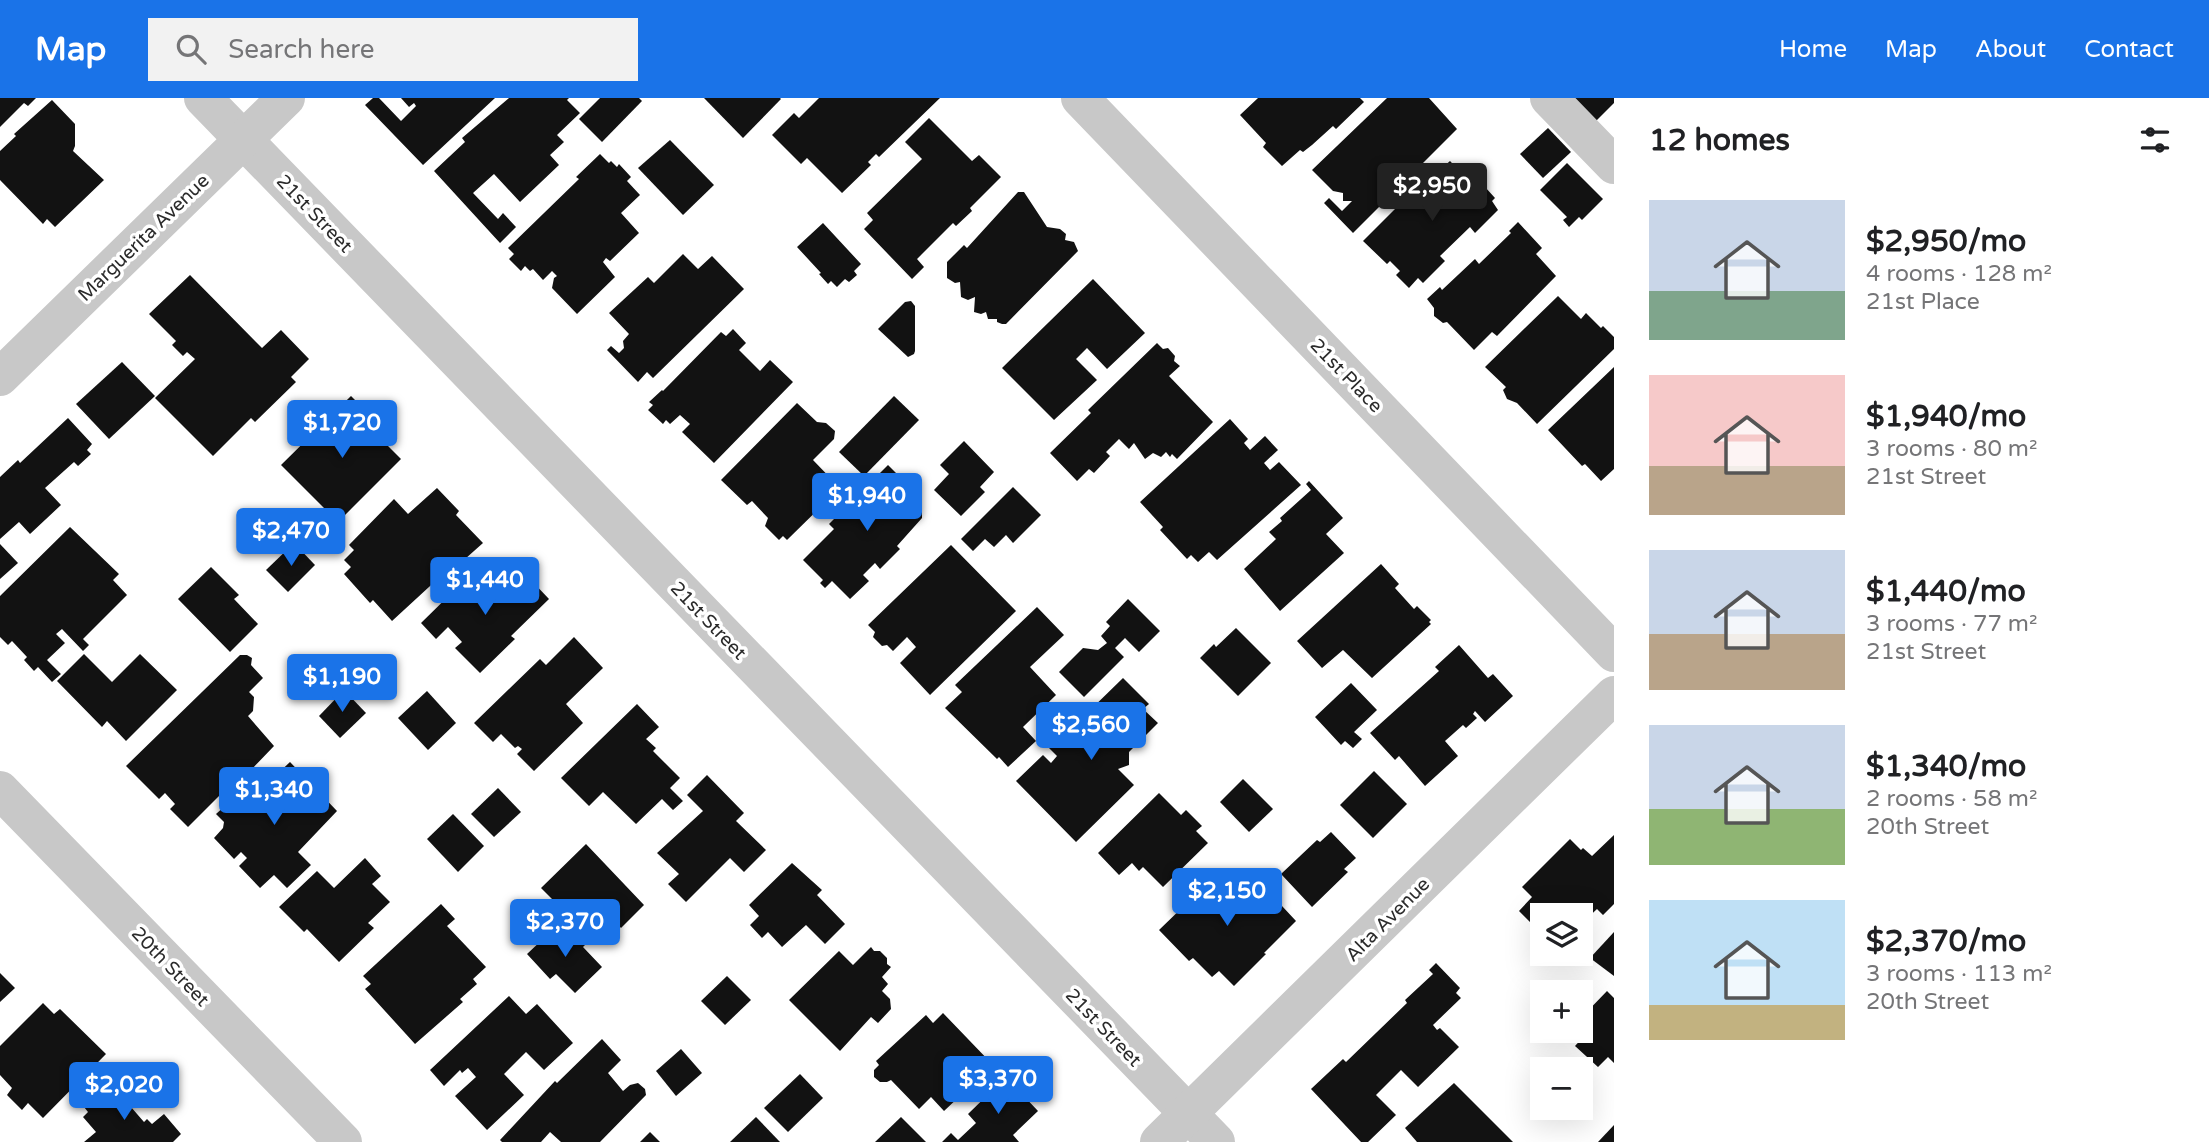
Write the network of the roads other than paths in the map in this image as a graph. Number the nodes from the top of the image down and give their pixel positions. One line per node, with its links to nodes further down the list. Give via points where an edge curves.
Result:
1 (203, 98): 5 (street, 21st Street)
2 (286, 98): 5 (street, Marguerita Avenue)
3 (1080, 98): 8 (street, 21st Place)
4 (1549, 98): 6 (street)
5 (243, 140): 7 (street, Marguerita Avenue); 11 (street, 21st Street)
6 (1614, 165)
7 (0, 377)
8 (1614, 653)
9 (1614, 695): 11 (street, Alta Avenue)
10 (0, 790): 12 (street, 20th Street)
11 (1189, 1114): 13 (street, Alta Avenue); 14 (street, 21st Street)
12 (343, 1142)
13 (1159, 1142)
14 (1216, 1142)

